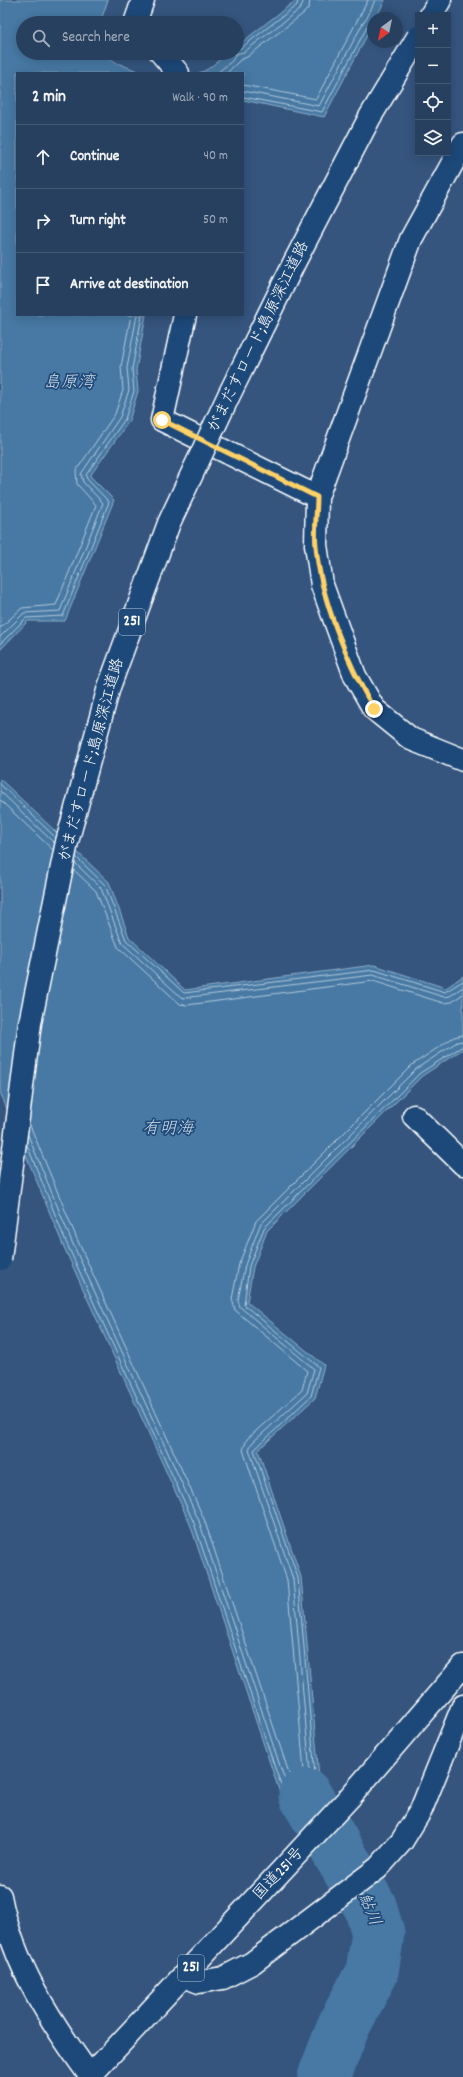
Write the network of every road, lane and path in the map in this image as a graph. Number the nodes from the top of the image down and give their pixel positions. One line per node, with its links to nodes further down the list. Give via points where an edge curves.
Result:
1 (143, 0): 4 (main road)
2 (440, 0): 3 (main road)
3 (433, 12)
4 (137, 16)
5 (415, 41): 14 (main road, がまだすロード;島原深江道路 / 251, bridge, via 370,117 302,247 169,522 109,687 67,842 30,1023)
6 (168, 60): 7 (main road)
7 (177, 71)
8 (463, 144): 10 (main road, via 411,239)
9 (185, 316): 10 (main road, via 162,420)
10 (317, 497): 11 (main road, via 316,545 322,585 355,676 374,709 411,738)
11 (463, 760)
12 (414, 1116): 13 (main road)
13 (463, 1164)
14 (0, 1259)
15 (463, 1666): 18 (main road, 国道251号 / 251, via 349,1798)
16 (463, 1706): 18 (main road, via 421,1810 402,1841 378,1868 252,1963 223,1978 199,1982)
17 (0, 1896): 19 (main road, 251, via 15,1951 30,1983 48,2016)
18 (184, 1976): 19 (main road, 国道251号 / 251)
19 (90, 2077)

